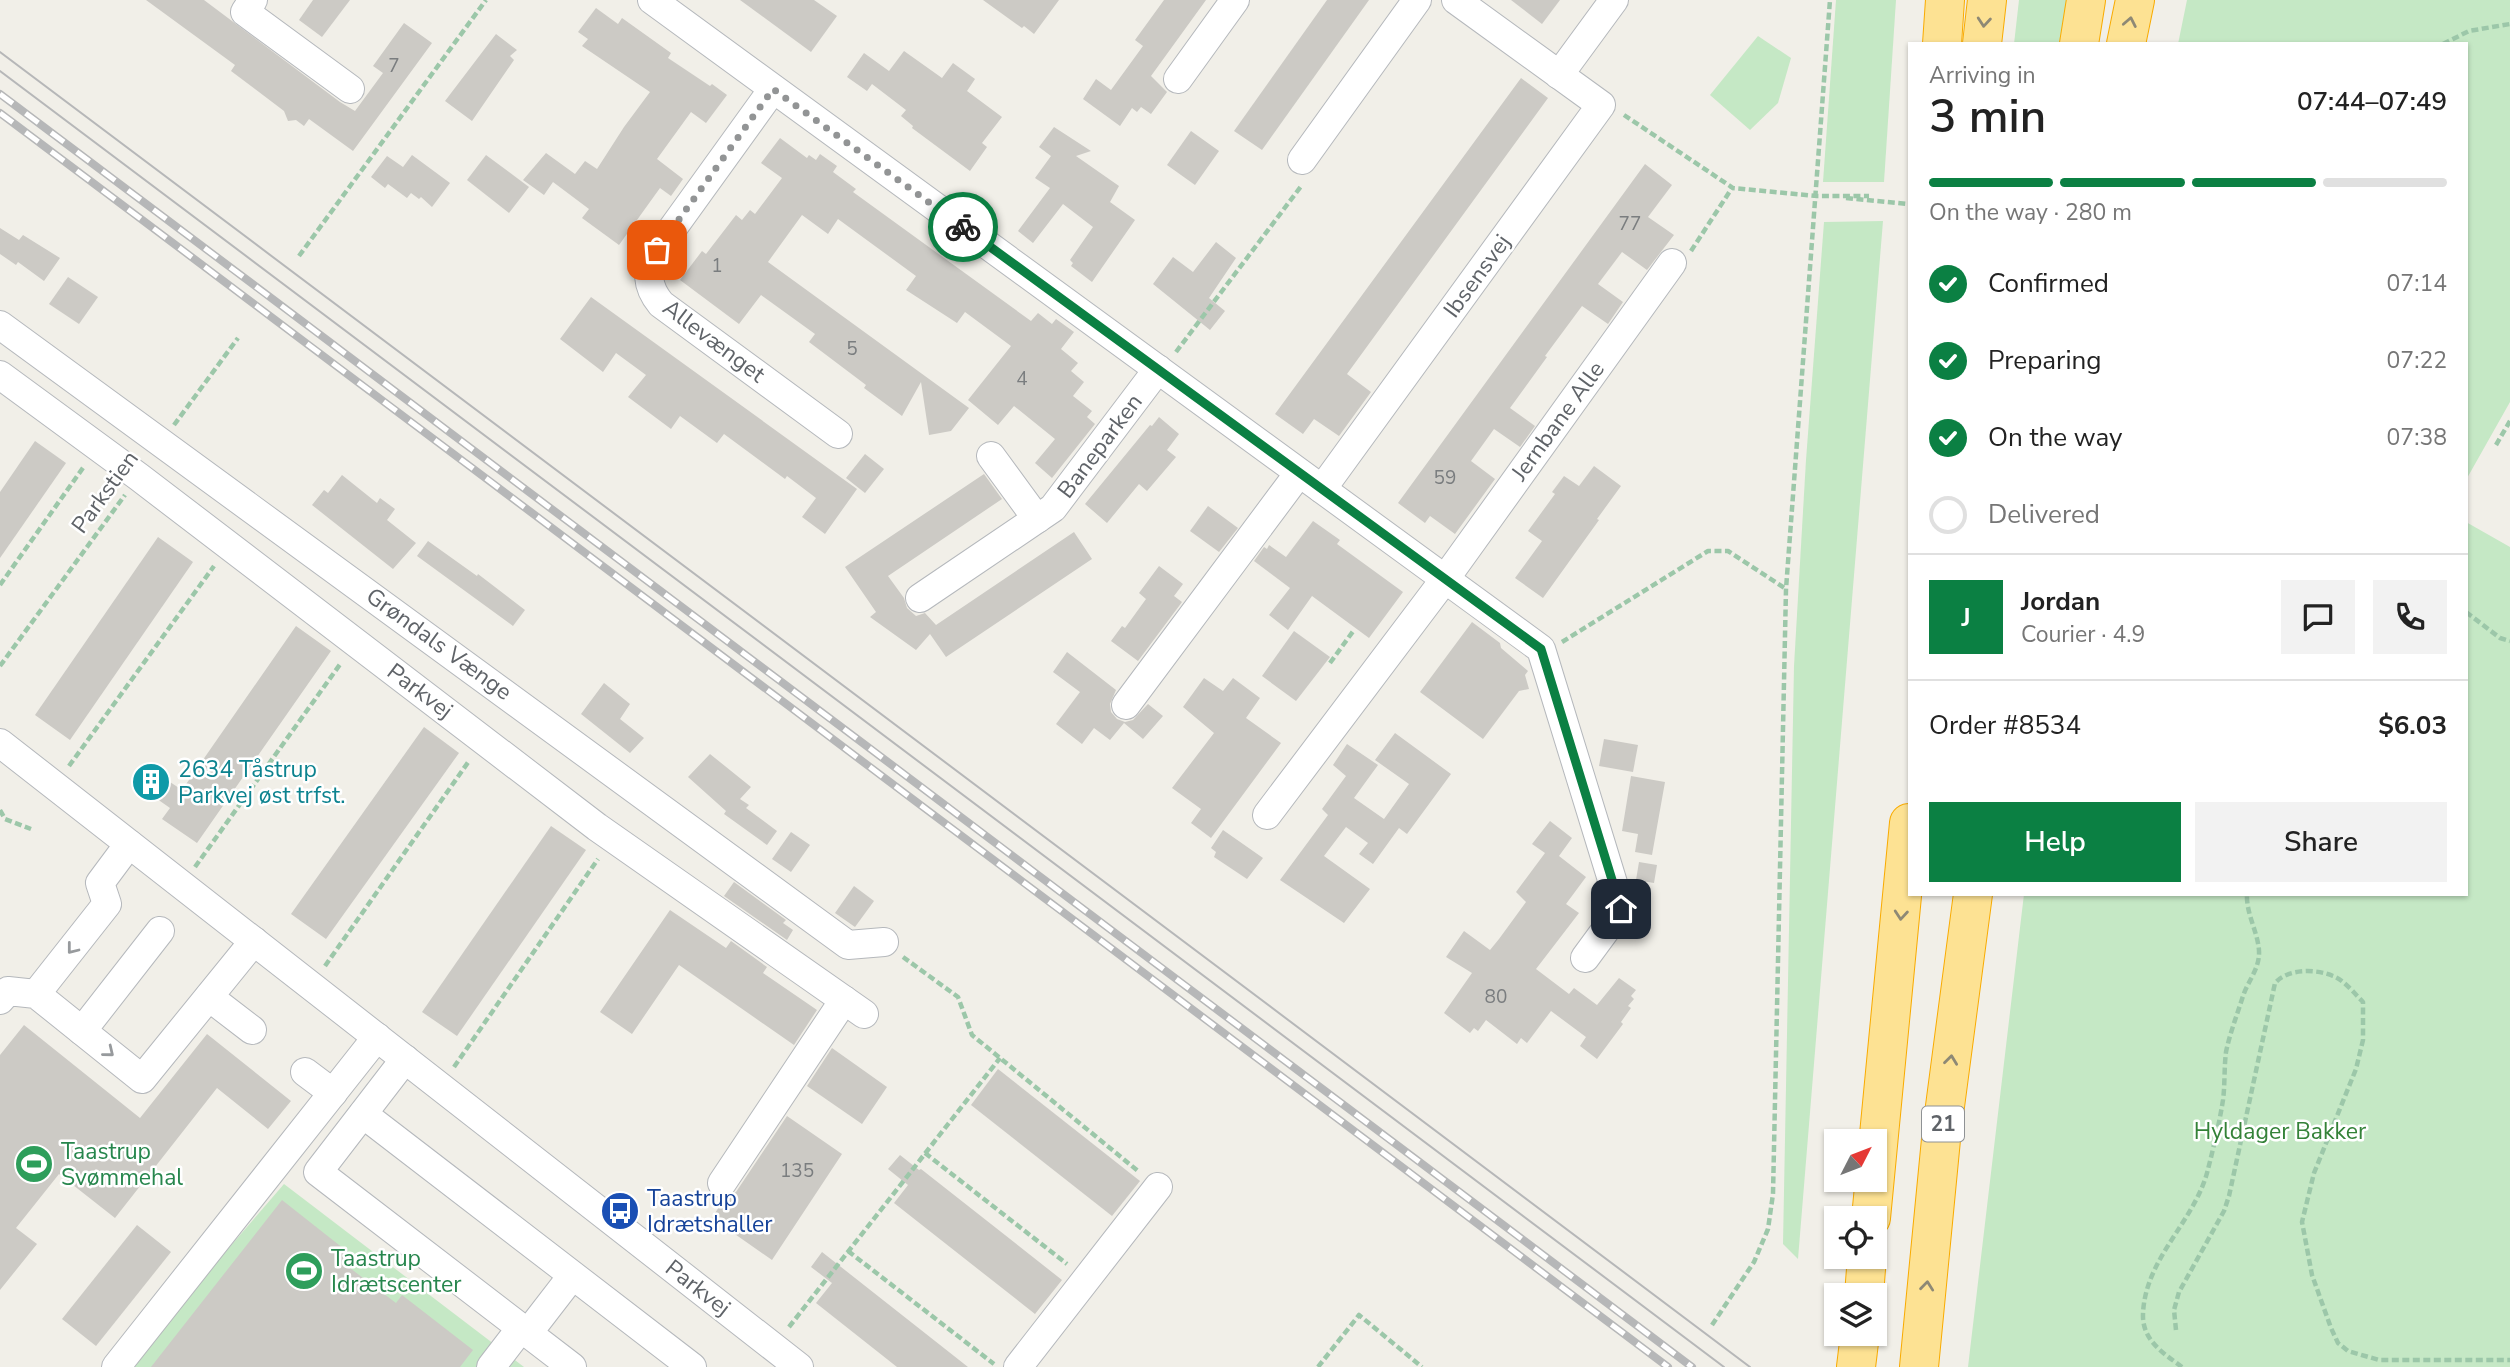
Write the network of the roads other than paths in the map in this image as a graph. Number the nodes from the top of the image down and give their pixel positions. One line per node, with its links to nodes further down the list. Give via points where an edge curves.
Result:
1 (652, 0): 18 (street)
2 (1235, 0): 16 (street)
3 (1417, 0): 19 (street)
4 (1456, 0): 15 (street)
5 (1614, 0): 15 (street)
6 (1945, 0): 11 (highway)
7 (1987, 0): 12 (highway, one-way to 12)
8 (2086, 0): 13 (highway)
9 (2135, 0): 14 (highway, one-way to 9)
10 (248, 2): 17 (street, via 244,12)
11 (1942, 42)
12 (1982, 42)
13 (2080, 42)
14 (2126, 42)
15 (1559, 75): 27 (street, Ibsensvej, via 1601,105)
16 (1178, 79)
17 (350, 89)
18 (773, 89): 22 (street); 24 (street, Allevænget, via 657,250 650,262 649,286 661,304)
19 (1308, 151)
20 (1672, 263): 29 (street, Jernbane Alle)
21 (0, 324): 39 (street, Grøndals Vænge, via 848,945)
22 (1160, 371): 26 (street); 28 (street, Baneparken, via 1053,508)
23 (0, 375): 51 (street, Parkvej, via 613,838 854,1007)
24 (838, 434)
25 (991, 456): 28 (street, Baneparken)
26 (1299, 473): 27 (street); 31 (street)
27 (1322, 489): 29 (street)
28 (1037, 519): 30 (street, Baneparken)
29 (1445, 579): 33 (street, Jernbane Alle); 40 (street, via 1544,654 1621,909)
30 (920, 598)
31 (1126, 705)
32 (0, 743): 35 (street, Parkvej)
33 (1267, 815)
34 (1908, 833): 53 (highway, one-way to 53)
35 (129, 845): 38 (street, Parkvej); 41 (street, one-way to 41, via 100,883 107,904)
36 (1973, 896): 64 (highway, 21, one-way to 36, via 1942,1129)
37 (160, 931): 45 (street)
38 (254, 941): 42 (street); 46 (street, Parkvej)
39 (884, 943)
40 (1585, 958)
41 (36, 994): 43 (street, via 8,991); 45 (street)
42 (209, 997): 44 (street); 45 (street, one-way to 42, via 142,1079)
43 (0, 1000)
44 (252, 1030)
45 (82, 1031)
46 (377, 1037): 47 (street, Parkvej); 49 (street)
47 (405, 1059): 50 (street); 61 (street, Parkvej)
48 (305, 1072): 49 (street)
49 (333, 1093): 57 (street)
50 (363, 1114): 54 (street); 55 (street, via 318,1172)
51 (722, 1182)
52 (1158, 1187): 62 (street)
53 (1872, 1206)
54 (572, 1276): 55 (street); 60 (street)
55 (524, 1331): 58 (street); 59 (street)
56 (1859, 1346): 63 (highway)
57 (116, 1367)
58 (491, 1367)
59 (572, 1367)
60 (692, 1367)
61 (799, 1367)
62 (1018, 1367)
63 (1857, 1367)
64 (1919, 1367)

